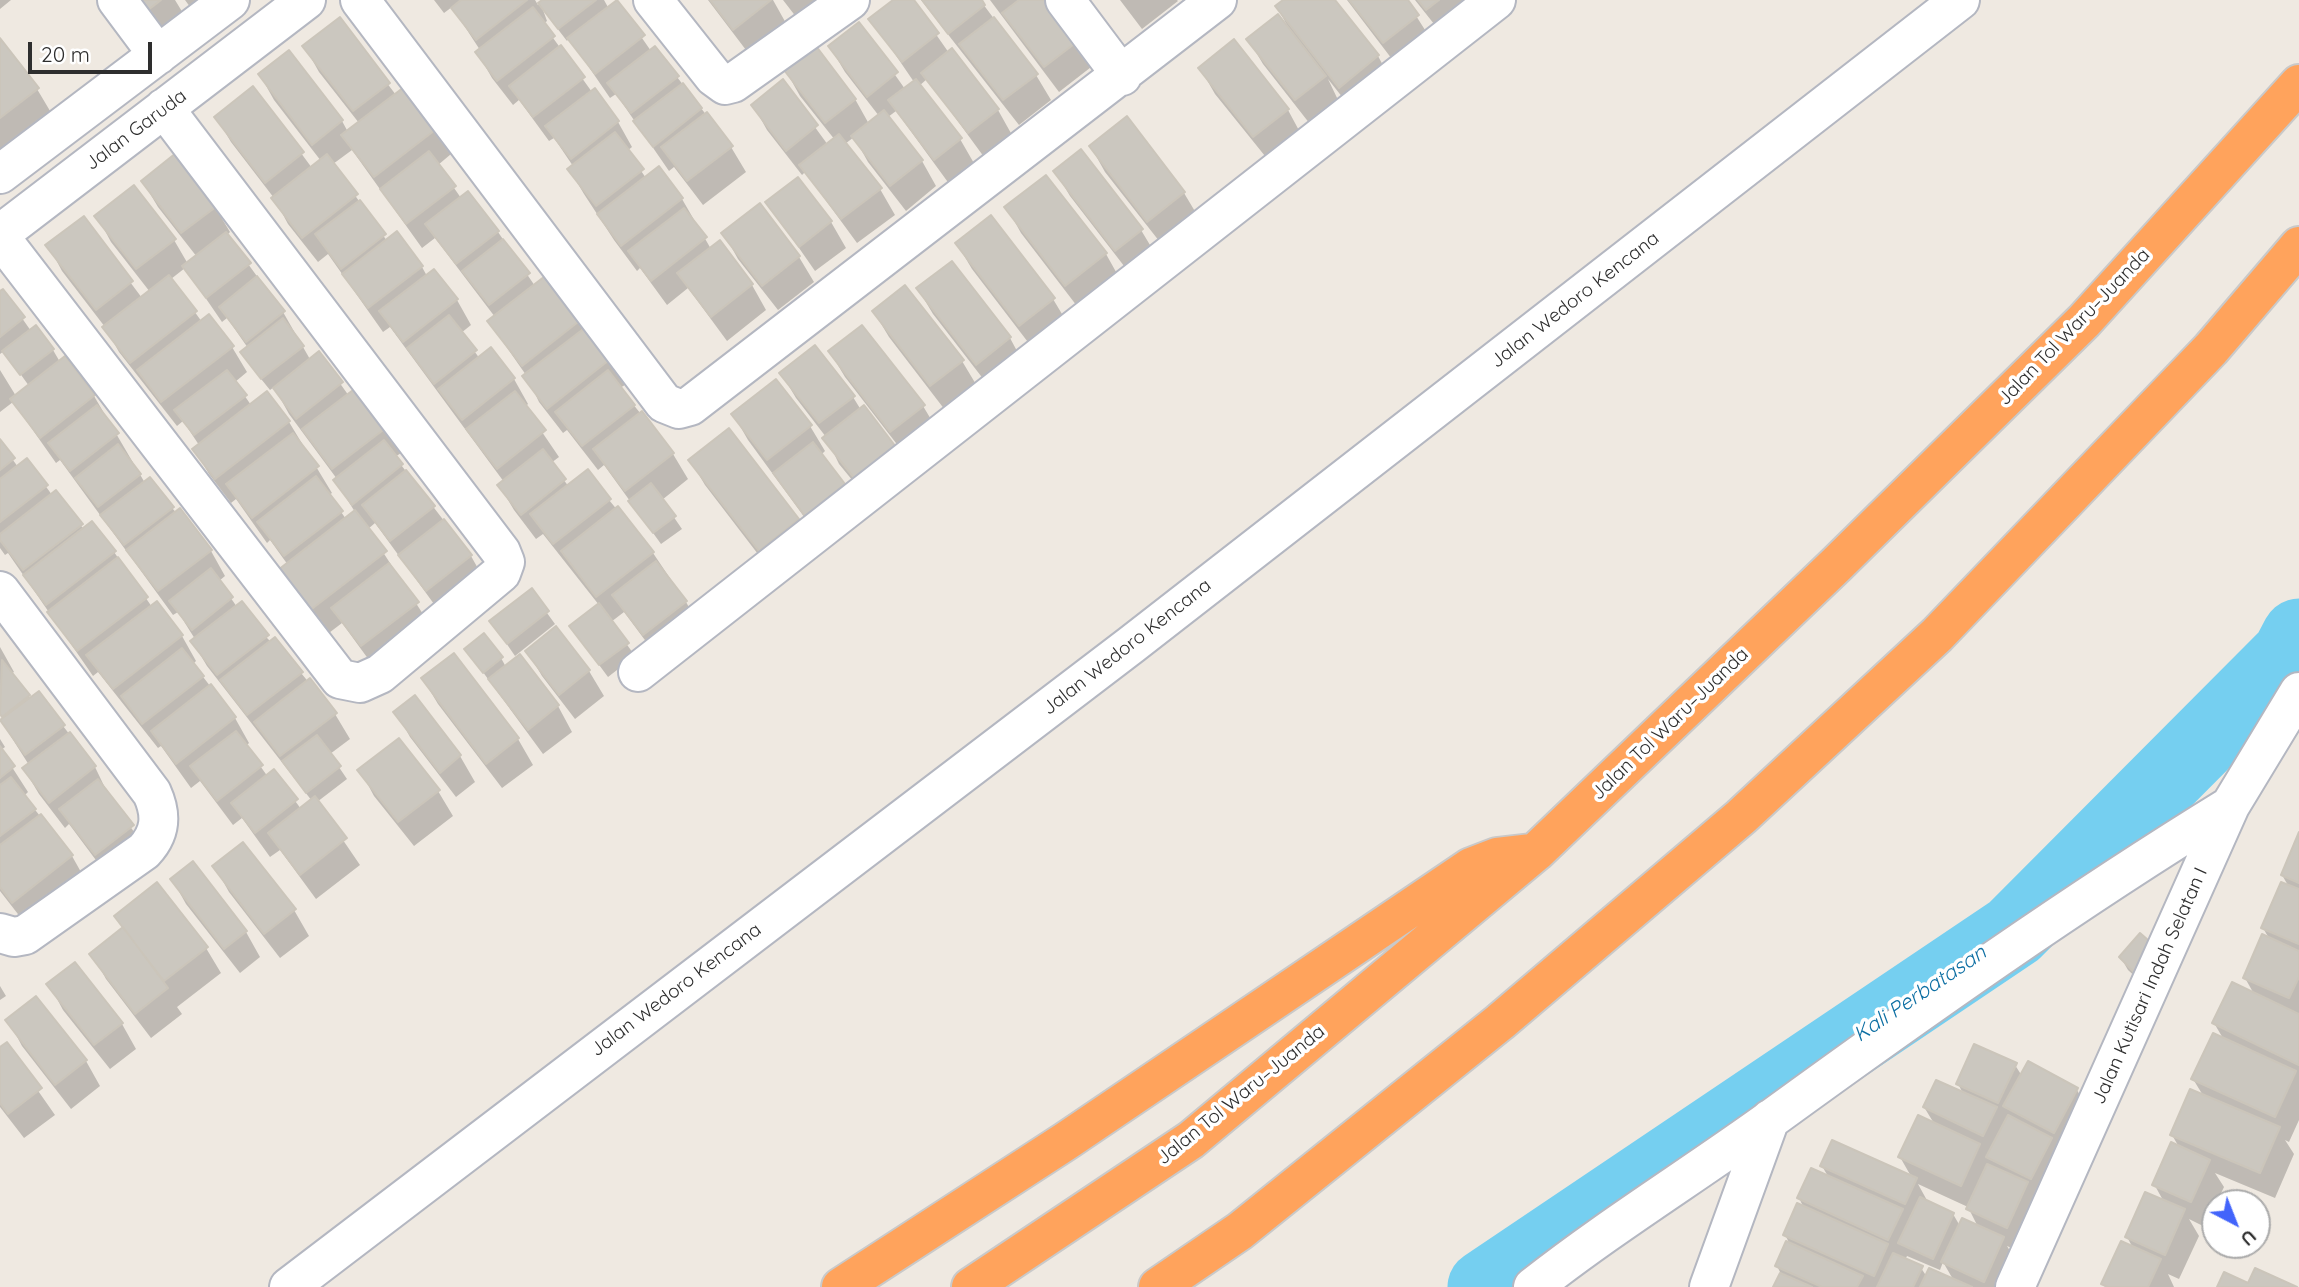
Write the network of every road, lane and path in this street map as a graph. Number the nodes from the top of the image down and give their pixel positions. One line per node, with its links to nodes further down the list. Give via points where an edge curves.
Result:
1 (117, 0): 12 (street)
2 (306, 0): 11 (street, Jalan Garuda)
3 (360, 0): 13 (street, via 664,403 679,409 701,397)
4 (653, 0): 5 (street, via 725,85)
5 (850, 0)
6 (1065, 0): 13 (street)
7 (1217, 0): 13 (street)
8 (1496, 0): 20 (street)
9 (1960, 0): 27 (street, Jalan Wedoro Kencana, via 1131,645)
10 (223, 5): 11 (street); 12 (street)
11 (243, 48): 15 (street, Jalan Garuda)
12 (158, 54): 16 (street)
13 (1122, 76)
14 (2299, 84): 23 (highway, Jalan Tol Waru–Juanda, via 2084,321)
15 (164, 108): 17 (street, Jalan Garuda); 17 (street, via 505,562 500,573 380,674 360,683 340,679)
16 (0, 174)
17 (0, 236)
18 (2299, 246): 26 (highway, via 2211,349 1917,654 1741,817 1500,1022)
19 (0, 591): 24 (street, via 152,793 159,809 154,840 144,851 25,936)
20 (638, 672)
21 (2299, 692): 22 (street, Jalan Kutisari Indah Selatan I)
22 (2230, 806): 25 (street, via 2047,923); 34 (street, Jalan Kutisari Indah Selatan I)
23 (1536, 852): 28 (highway, via 1497,857 1471,867); 29 (highway, Jalan Tol Waru–Juanda, via 1191,1140)
24 (0, 933)
25 (1770, 1119): 32 (street, via 1593,1240); 33 (street)
26 (1240, 1231): 30 (highway); 31 (highway)
27 (289, 1287)
28 (841, 1287)
29 (971, 1287)
30 (1158, 1287)
31 (1171, 1287)
32 (1533, 1287)
33 (1709, 1287)
34 (2015, 1287)

